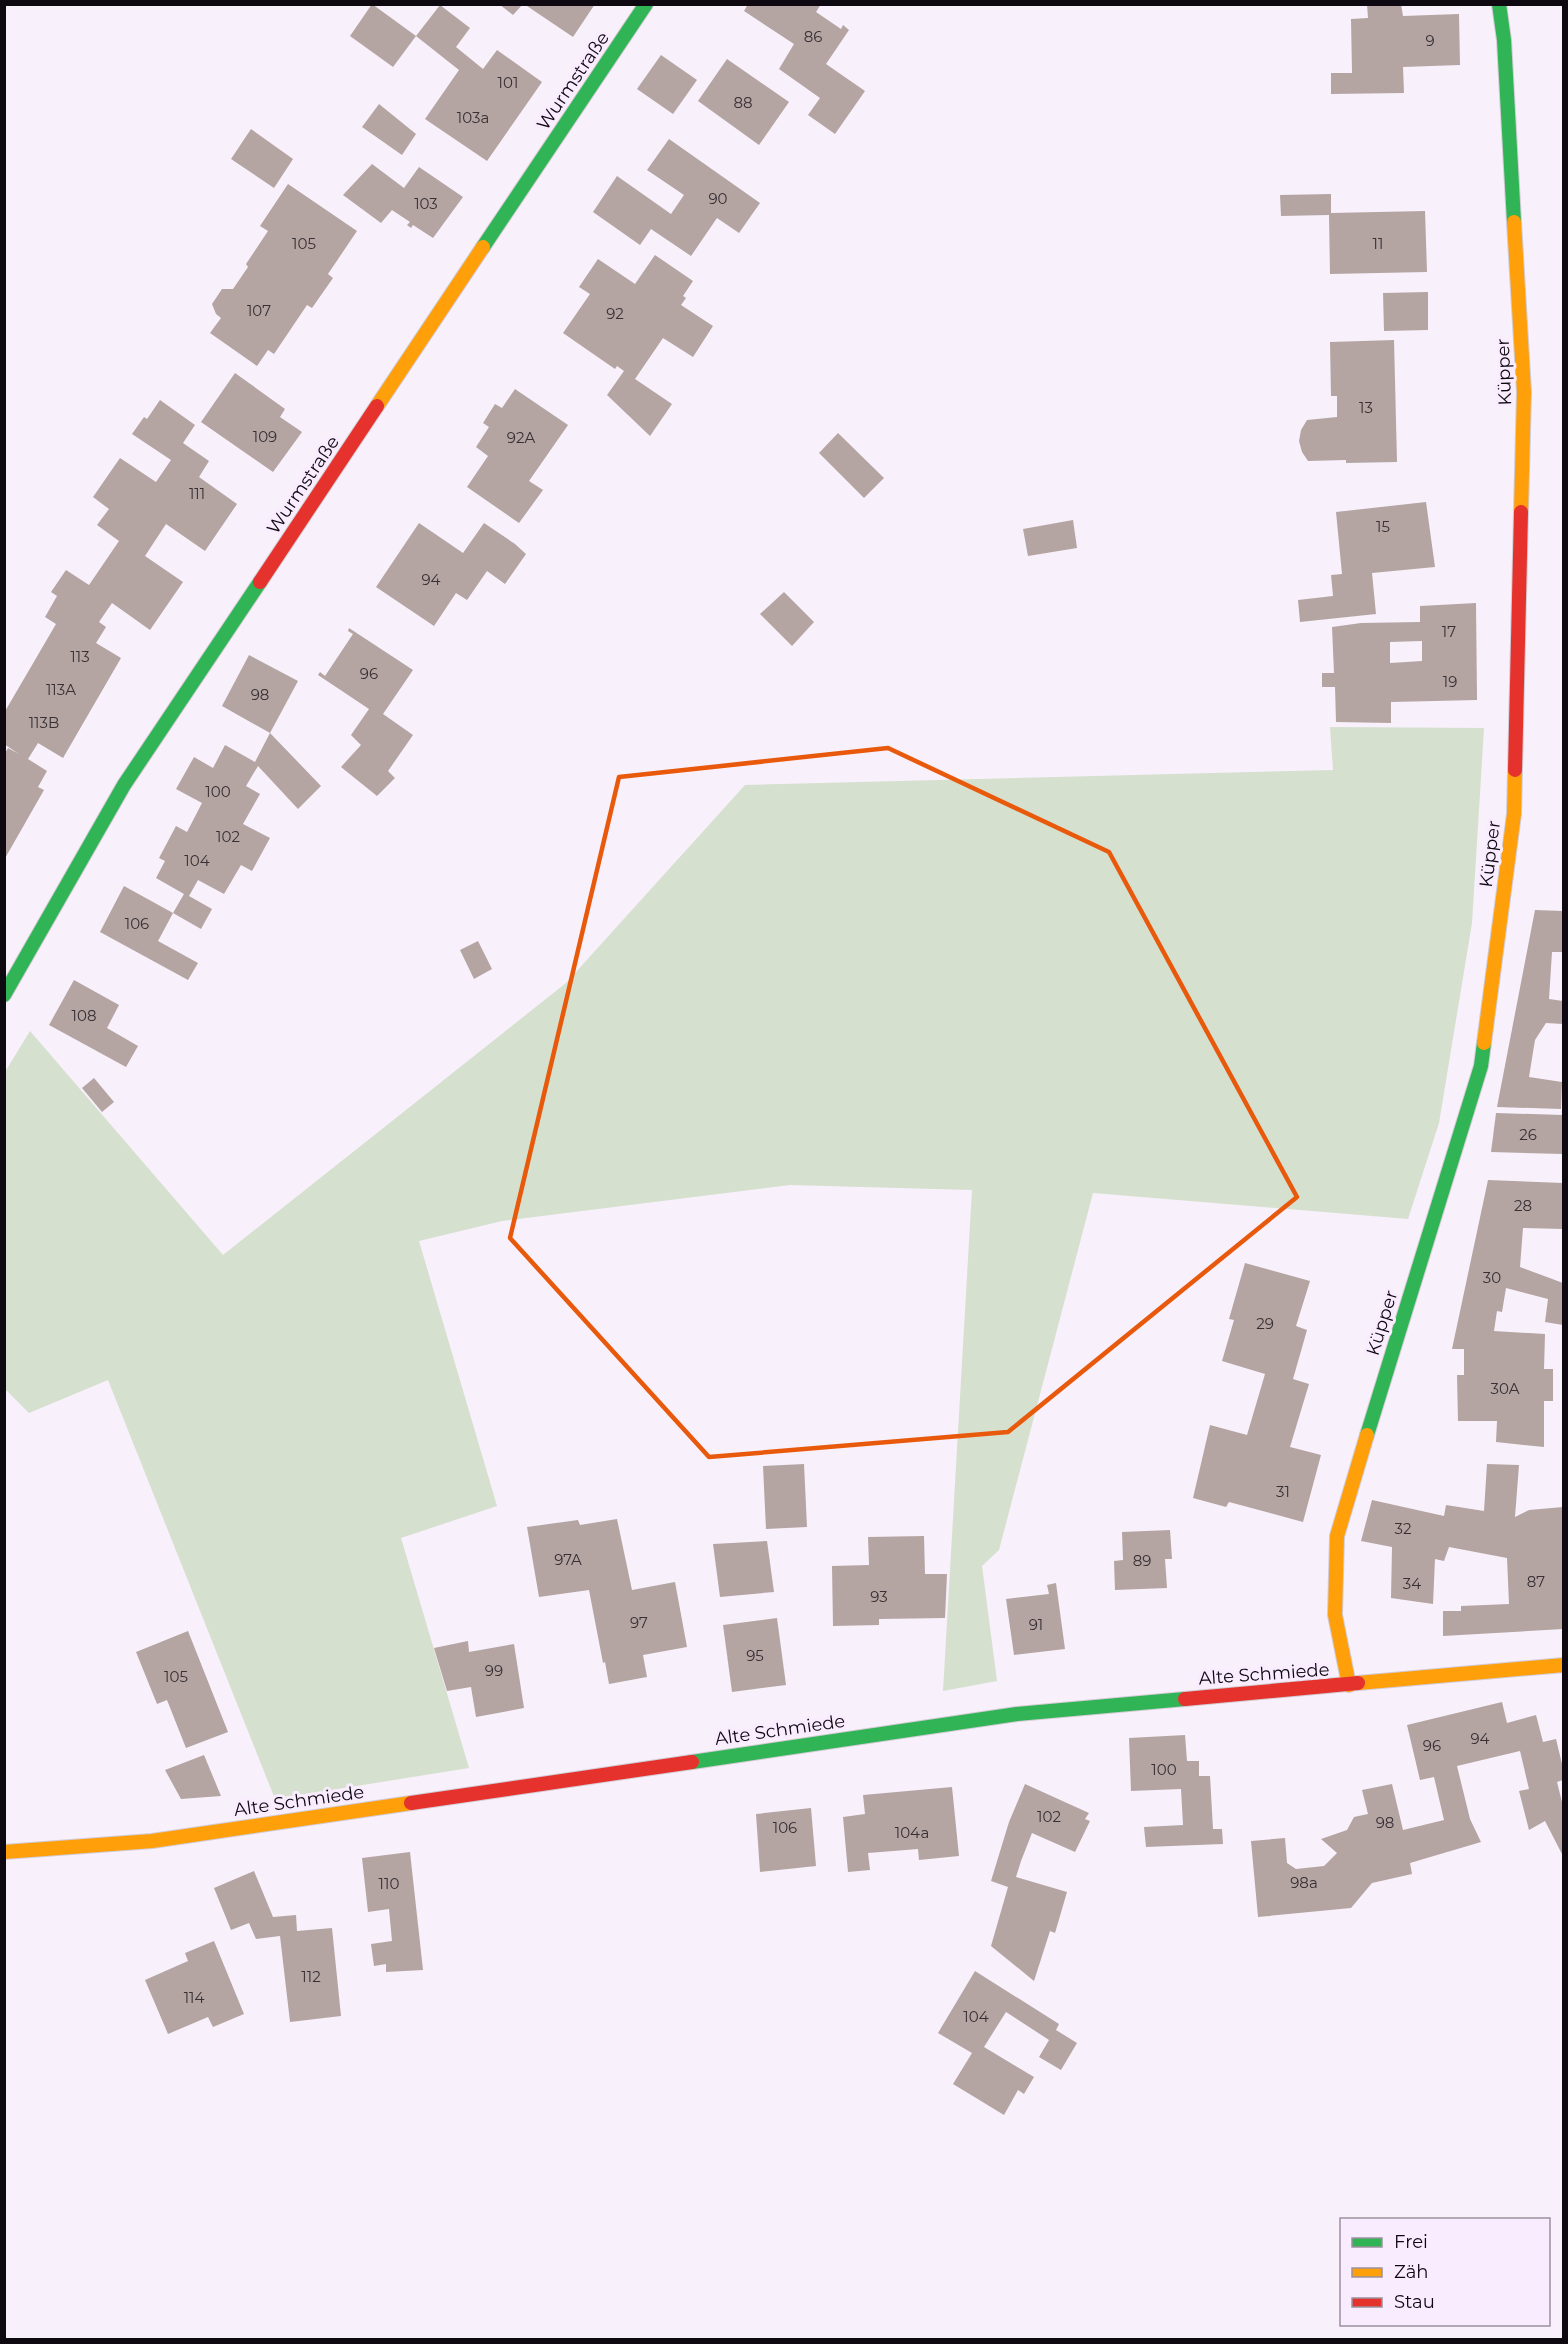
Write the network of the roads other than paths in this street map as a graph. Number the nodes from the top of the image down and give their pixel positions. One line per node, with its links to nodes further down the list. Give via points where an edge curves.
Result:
1 (646, 4): 3 (street, Wurmstraße, via 124,785)
2 (1499, 4): 5 (street, Küpper, via 1524,392 1514,814 1481,1066 1337,1536 1335,1615)
3 (4, 995)
4 (1563, 1665): 5 (street, Alte Schmiede)
5 (1348, 1685): 6 (street, Alte Schmiede, via 1017,1714 152,1841)
6 (4, 1852)

